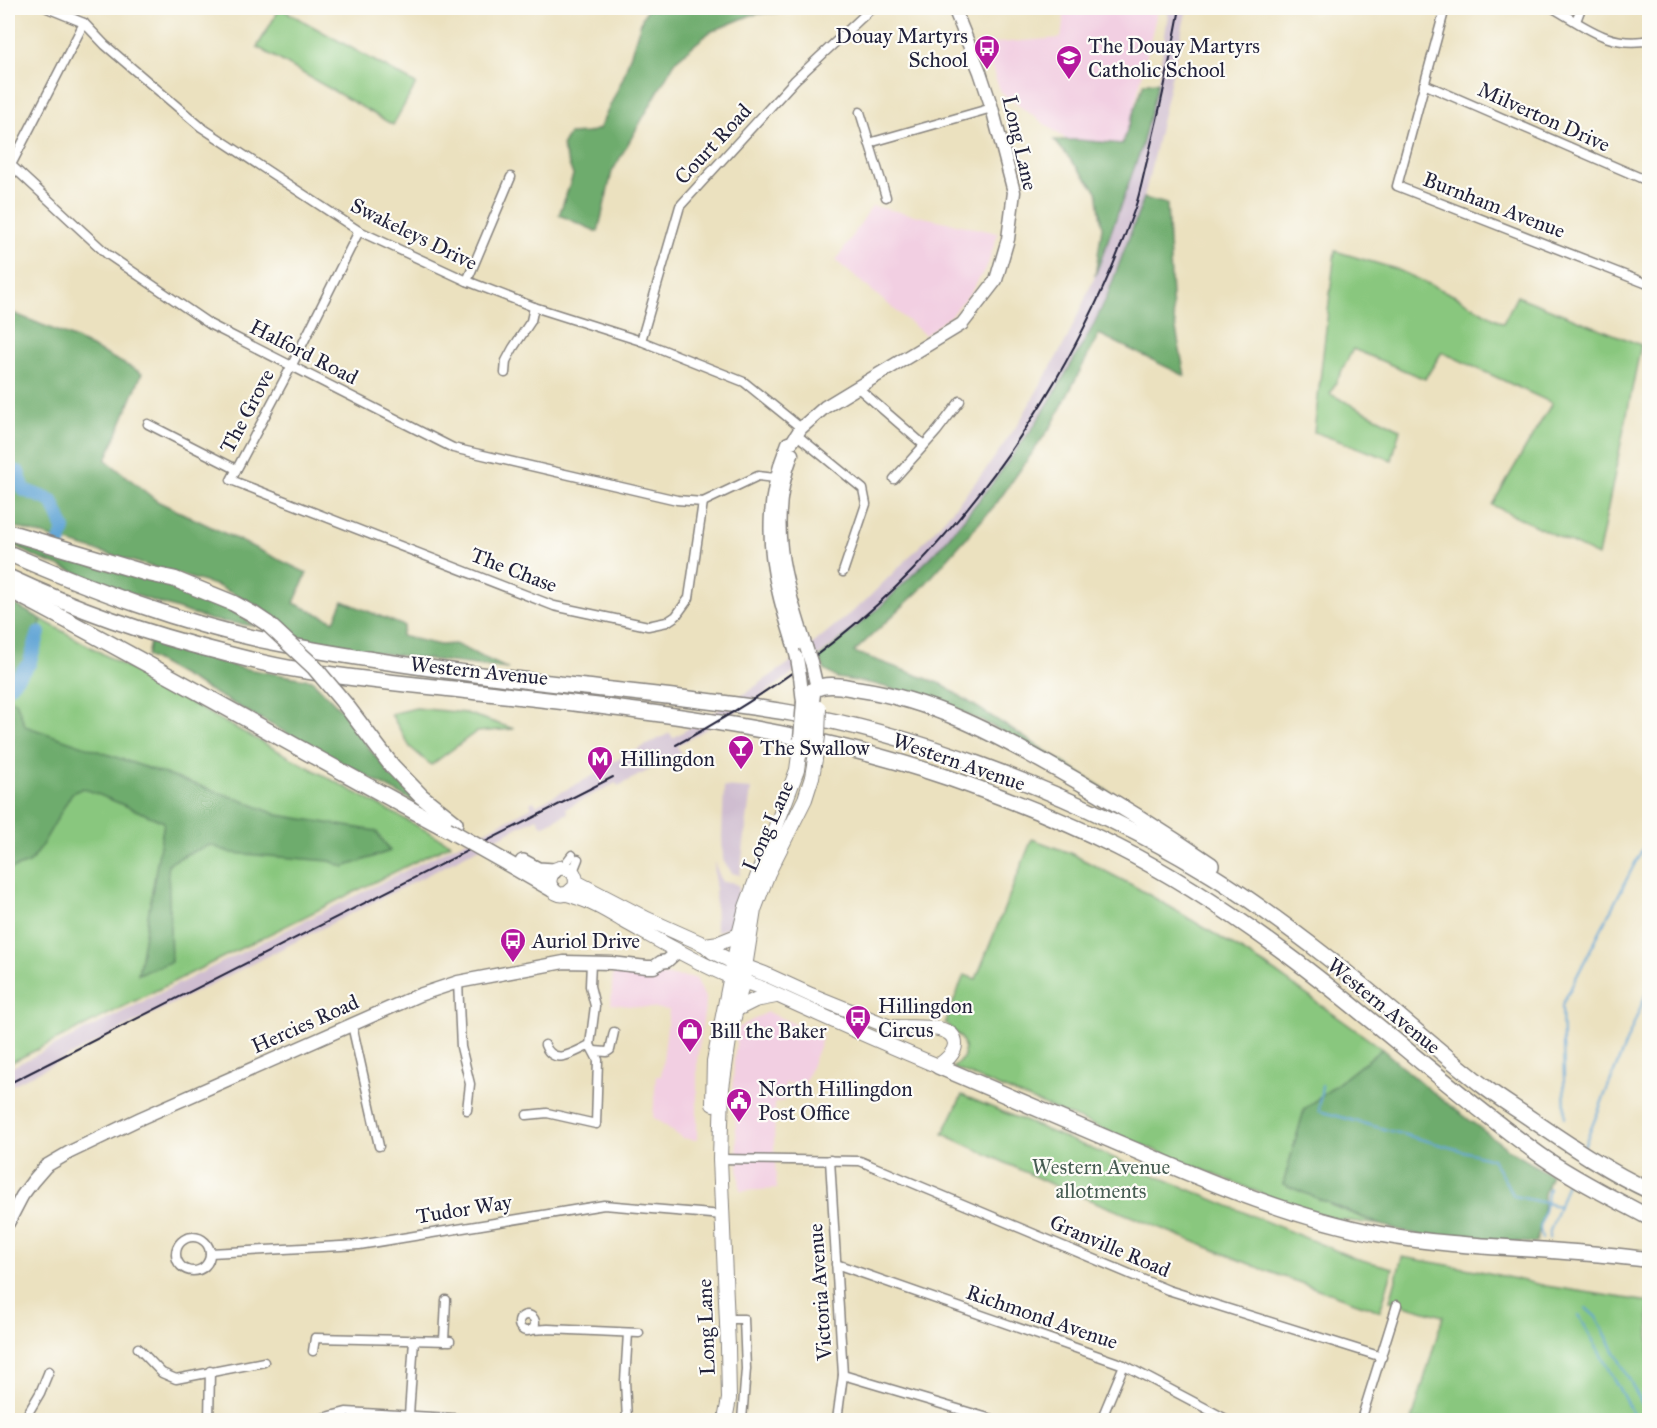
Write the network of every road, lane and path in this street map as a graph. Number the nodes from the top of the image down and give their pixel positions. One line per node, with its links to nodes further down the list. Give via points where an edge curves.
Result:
1 (47, 8): 8 (street, Swakeleys Drive)
2 (872, 8): 21 (street, Court Road, via 795,80 680,206)
3 (954, 8): 11 (main road, Long Lane)
4 (1444, 8): 10 (street, Burnham Avenue)
5 (1553, 8): 7 (street)
6 (1581, 8): 7 (street)
7 (1576, 21): 9 (street, via 1608,39 1633,43)
8 (84, 23): 17 (street, Swakeleys Drive, via 201,127); 22 (street, Halford Road, via 11,165 107,254 211,325)
9 (1650, 40)
10 (1424, 84): 15 (street, Milverton Drive); 19 (street, Burnham Avenue, via 1397,186)
11 (992, 108): 13 (street); 24 (main road, Long Lane, via 1014,192 1008,239 996,280 962,324)
12 (860, 112): 13 (street)
13 (869, 143): 16 (street)
14 (512, 177): 18 (street)
15 (1650, 182)
16 (886, 197)
17 (359, 231): 18 (street, Swakeleys Drive); 22 (street, The Grove)
18 (467, 281): 20 (street, Swakeleys Drive)
19 (1649, 285)
20 (534, 307): 21 (street, Swakeleys Drive); 23 (street, via 531,321 506,361)
21 (641, 341): 27 (street, Swakeleys Drive, via 744,382)
22 (292, 365): 29 (street, The Grove); 33 (street, Halford Road, via 453,448 677,500)
23 (506, 374)
24 (857, 387): 27 (main road, Long Lane, via 825,407); 28 (street)
25 (960, 401): 28 (street)
26 (148, 424): 29 (street)
27 (797, 435): 30 (main road, Long Lane, via 788,444); 36 (street, Swakeleys Drive, via 863,489 867,504); 39 (main road, Long Lane, via 779,510 784,574)
28 (924, 445): 31 (street)
29 (236, 470): 32 (street, The Grove)
30 (775, 478): 33 (street, via 758,476); 39 (main road, Long Lane, via 772,556 779,596)
31 (894, 479)
32 (231, 480): 33 (street, The Chase, via 554,606 648,626 676,616 689,598)
33 (703, 502)
34 (8, 532): 43 (highway, bridge, via 174,579 253,614 314,667 399,774)
35 (8, 553): 48 (highway, Western Avenue, via 155,611 271,642 418,666 796,714 932,749 1037,787 1116,823 1203,870)
36 (843, 572)
37 (8, 577): 71 (highway, Western Avenue, via 114,620 254,661 310,672 584,704 767,731 845,747 947,777 1030,808 1116,847 1190,888 1278,948 1543,1157)
38 (8, 589): 43 (highway, via 326,764)
39 (801, 650): 40 (main road, Long Lane, bridge, via 813,667); 41 (main road, Long Lane, bridge, via 800,676)
40 (817, 688): 41 (highway, via 812,693); 48 (highway, via 831,685 888,694 934,708 994,734 1169,835 1256,896)
41 (811, 705): 42 (highway, bridge, via 808,733); 55 (main road, Long Lane, bridge, via 819,736 812,777 768,873)
42 (799, 755): 49 (main road, Long Lane)
43 (451, 826): 44 (highway)
44 (510, 860): 45 (highway); 46 (highway)
45 (567, 874): 45 (street, via 575,857 574,869); 46 (main road, via 549,880); 47 (main road, via 575,887); 51 (main road, via 647,920)
46 (552, 889): 47 (main road)
47 (567, 894): 50 (main road, via 600,907)
48 (1290, 929): 69 (highway, Western Avenue, via 1485,1087 1596,1161)
49 (739, 935): 51 (main road); 55 (main road, Long Lane)
50 (662, 942): 52 (main road); 54 (main road, via 658,957)
51 (705, 945): 55 (main road)
52 (678, 951): 54 (main road, Hercies Road); 55 (main road)
53 (591, 962): 54 (main road, Hercies Road, via 647,967); 56 (main road, Hercies Road, via 564,962); 62 (street, via 590,987 595,1006)
54 (661, 962)
55 (738, 971): 57 (main road); 58 (main road, Long Lane); 63 (main road, via 765,974 890,1027 945,1029 955,1040 955,1047); 67 (main road, Long Lane, via 714,1061 713,1120)
56 (458, 982): 59 (main road, Hercies Road); 64 (street, via 461,1047 470,1084)
57 (776, 996): 58 (main road, via 755,1000); 63 (main road)
58 (735, 1010): 67 (main road, Long Lane, via 722,1088)
59 (352, 1025): 66 (street); 72 (main road, Hercies Road, via 70,1152 46,1166 33,1180)
60 (614, 1032): 62 (street, via 610,1050)
61 (545, 1045): 62 (street, via 549,1053 558,1057)
62 (592, 1048): 65 (street, via 598,1060 596,1124 547,1113)
63 (938, 1066): 74 (highway, via 1190,1173 1311,1217 1378,1234 1451,1244)
64 (467, 1110)
65 (527, 1115)
66 (379, 1146)
67 (720, 1159): 68 (street, Granville Road); 70 (main road, Long Lane)
68 (830, 1160): 75 (street, Victoria Avenue); 85 (street, Granville Road, via 860,1161 1168,1290)
69 (1650, 1191)
70 (723, 1215): 73 (street, Tudor Way, via 604,1205 359,1245); 78 (main road, Long Lane)
71 (1650, 1218)
72 (8, 1223)
73 (210, 1253): 73 (street, via 206,1265 194,1271 183,1267 176,1253 190,1237 203,1240)
74 (1650, 1260)
75 (836, 1264): 87 (street, Richmond Avenue); 90 (street, Victoria Avenue)
76 (446, 1300): 82 (street, via 447,1341)
77 (1397, 1305): 85 (street)
78 (727, 1319): 97 (main road, Long Lane, via 729,1399); 98 (street, via 744,1319)
79 (530, 1330): 80 (street)
80 (628, 1333): 81 (street); 96 (street)
81 (639, 1333)
82 (414, 1340): 84 (street, via 315,1338); 91 (street)
83 (138, 1348): 89 (street, via 162,1373 176,1379)
84 (313, 1351)
85 (1382, 1357): 103 (street)
86 (264, 1362): 89 (street)
87 (1124, 1365): 101 (street); 102 (street, Richmond Avenue)
88 (49, 1371): 92 (street)
89 (210, 1371): 93 (street)
90 (843, 1375): 99 (street, Victoria Avenue); 100 (street)
91 (409, 1415): 94 (street, via 346,1412); 95 (street)
92 (24, 1420)
93 (209, 1420)
94 (315, 1420)
95 (485, 1420)
96 (627, 1420)
97 (725, 1420)
98 (742, 1420)
99 (837, 1420)
100 (995, 1420)
101 (1101, 1420)
102 (1228, 1420)
103 (1361, 1420)

